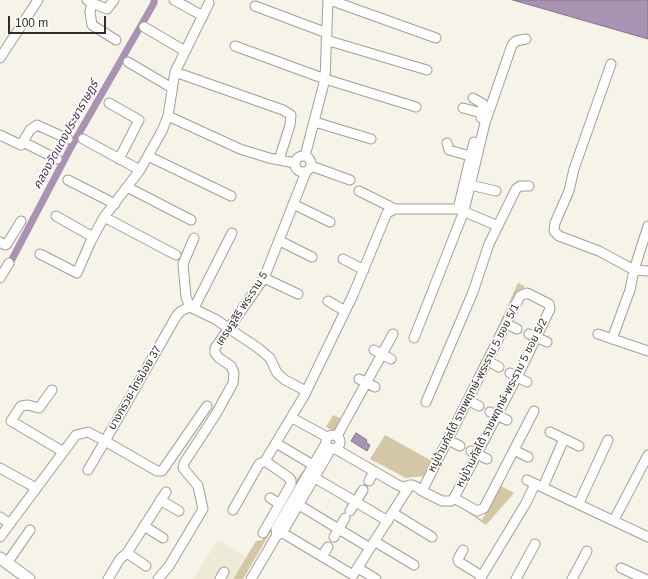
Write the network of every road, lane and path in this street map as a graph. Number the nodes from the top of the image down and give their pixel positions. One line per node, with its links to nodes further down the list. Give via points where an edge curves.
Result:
1 (38, 0): 16 (street)
2 (114, 0): 5 (street, via 107,9)
3 (174, 0): 8 (street)
4 (329, 0): 10 (street); 11 (street)
5 (90, 2): 12 (street, via 92,25)
6 (209, 4): 8 (street)
7 (255, 6): 10 (street)
8 (203, 16): 15 (street)
9 (144, 28): 15 (street)
10 (327, 36): 19 (street); 21 (street)
11 (436, 38)
12 (116, 40)
13 (526, 40): 47 (street, via 512,45 485,122)
14 (235, 46): 21 (street)
15 (185, 51): 20 (street)
16 (0, 58)
17 (128, 62): 22 (street)
18 (610, 64): 75 (street, via 554,231 559,236 599,251)
19 (427, 70)
20 (175, 72): 22 (street); 41 (street, via 291,115)
21 (326, 79): 25 (street); 29 (street)
22 (172, 88): 28 (street)
23 (473, 98): 27 (street, via 483,104)
24 (109, 104): 40 (street, via 139,120)
25 (416, 107)
26 (463, 108): 27 (street)
27 (482, 113): 38 (street)
28 (168, 116): 36 (street); 41 (street, via 240,149)
29 (315, 122): 33 (street); 37 (street)
30 (0, 134): 34 (street, via 20,146)
31 (68, 138): 34 (street, via 37,124)
32 (83, 139): 40 (street)
33 (371, 139)
34 (23, 142): 39 (street)
35 (447, 143): 38 (street, via 449,150)
36 (148, 156): 44 (street); 52 (street)
37 (305, 156): 42 (street, via 298,158); 43 (street, via 311,161)
38 (470, 156): 56 (street)
39 (57, 159)
40 (119, 159): 44 (street)
41 (279, 160): 42 (street)
42 (295, 163): 43 (street, via 298,170)
43 (308, 169): 46 (street); 54 (street, เศรษฐสิริ พระราม 5)
44 (140, 170): 49 (street)
45 (68, 180): 53 (street)
46 (350, 180)
47 (470, 185): 51 (street); 56 (street)
48 (529, 186): 62 (street, via 520,186 516,189)
49 (127, 187): 53 (street); 59 (street)
50 (359, 191): 55 (street)
51 (496, 191)
52 (231, 196)
53 (115, 204): 58 (street)
54 (293, 204): 61 (street); 67 (street, เศรษฐสิริ พระราม 5)
55 (395, 209): 56 (street); 74 (street, via 386,215)
56 (461, 210): 62 (street); 90 (street)
57 (56, 216): 65 (street)
58 (104, 218): 65 (street); 70 (street)
59 (191, 220)
60 (21, 221): 68 (street, via 7,244)
61 (330, 222)
62 (498, 226): 105 (street)
63 (648, 226): 75 (street)
64 (232, 233): 81 (street)
65 (93, 237): 69 (street, via 77,273)
66 (194, 238): 81 (street, via 183,264 186,297)
67 (280, 241): 71 (street); 78 (street, เศรษฐสิริ พระราม 5)
68 (0, 242)
69 (40, 254)
70 (176, 255)
71 (312, 257)
72 (343, 259): 74 (street)
73 (9, 263): 77 (street)
74 (364, 270): 83 (street)
75 (634, 270): 76 (street); 91 (street, via 630,290)
76 (648, 271)
77 (0, 278)
78 (264, 278): 79 (street); 85 (street, เศรษฐสิริ พระราม 5)
79 (298, 294)
80 (328, 300): 83 (street)
81 (192, 307): 85 (street); 116 (street, บางกรวย-ไทรน้อย 37, via 177,315)
82 (550, 309): 84 (street, หมู่บ้านกัสโต้ ราชพฤกษ์-พระราม 5 ซอย 5/1, via 548,303 525,294 520,296); 89 (street, หมู่บ้านกัสโต้ ราชพฤกษ์-พระราม 5 ซอย 5/2)
83 (345, 311): 103 (street)
84 (507, 324): 86 (street); 96 (street, หมู่บ้านกัสโต้ ราชพฤกษ์-พระราม 5 ซอย 5/1)
85 (229, 329): 103 (street, via 270,358 277,373 285,380); 179 (street, เศรษฐสิริ พระราม 5, via 215,348 215,353 231,366 234,372 233,383 184,463 185,471 198,486 202,509 169,566)
86 (517, 329)
87 (393, 334): 94 (street)
88 (598, 334): 91 (street)
89 (532, 335): 92 (street); 98 (street, หมู่บ้านกัสโต้ ราชพฤกษ์-พระราม 5 ซอย 5/2)
90 (414, 338)
91 (612, 339): 93 (street)
92 (547, 342)
93 (648, 351)
94 (378, 352): 95 (street); 99 (street)
95 (391, 358)
96 (488, 362): 97 (street); 104 (street, หมู่บ้านกัสโต้ ราชพฤกษ์-พระราม 5 ซอย 5/1)
97 (499, 367)
98 (513, 375): 100 (street); 109 (street, หมู่บ้านกัสโต้ ราชพฤกษ์-พระราม 5 ซอย 5/2)
99 (362, 381): 101 (street); 117 (street, via 337,436 332,435)
100 (527, 382)
101 (375, 387)
102 (52, 390): 122 (street, via 41,406 21,406 11,421)
103 (306, 391): 127 (street)
104 (468, 400): 107 (street); 114 (street, หมู่บ้านกัสโต้ ราชพฤกษ์-พระราม 5 ซอย 5/1)
105 (426, 402)
106 (207, 406): 116 (street, via 166,468 159,472)
107 (479, 406)
108 (534, 411): 121 (street, via 522,428)
109 (494, 413): 111 (street); 123 (street, หมู่บ้านกัสโต้ ราชพฤกษ์-พระราม 5 ซอย 5/2)
110 (296, 420): 117 (street)
111 (507, 420)
112 (550, 432): 113 (street)
113 (564, 439): 120 (street); 134 (street)
114 (448, 440): 119 (street); 138 (street, หมู่บ้านกัสโต้ ราชพฤกษ์-พระราม 5 ซอย 5/1)
115 (608, 440): 145 (street)
116 (105, 441): 122 (street, บางกรวย-ไทรน้อย 37, via 88,432 82,432 76,435); 130 (street)
117 (330, 444): 128 (street); 131 (street); 132 (street)
118 (281, 446): 128 (street)
119 (460, 446)
120 (578, 446)
121 (514, 450): 125 (street); 141 (street, via 501,467 484,508 477,511)
122 (62, 452): 136 (street, บางกรวย-ไทรน้อย 37)
123 (474, 452): 126 (street); 141 (street, หมู่บ้านกัสโต้ ราชพฤกษ์-พระราม 5 ซอย 5/2)
124 (648, 455): 151 (street)
125 (528, 458)
126 (487, 459)
127 (265, 461): 146 (street, via 291,480); 147 (street, via 259,464)
128 (313, 465): 132 (street)
129 (0, 468): 136 (street)
130 (88, 470)
131 (374, 471): 133 (street); 135 (street, via 401,486)
132 (311, 475): 143 (street); 144 (street)
133 (369, 481)
134 (535, 484): 145 (street); 177 (street)
135 (410, 485): 138 (street); 150 (street)
136 (36, 488): 152 (street, บางกรวย-ไทรน้อย 37)
137 (363, 490): 143 (street)
138 (422, 490): 141 (street, via 442,501 451,501)
139 (166, 492): 142 (street)
140 (270, 498): 146 (street)
141 (454, 498)
142 (160, 500): 148 (street); 153 (street)
143 (355, 502): 150 (street); 157 (street)
144 (295, 503): 155 (street); 157 (street)
145 (579, 503): 151 (street)
146 (280, 504): 156 (street)
147 (233, 510)
148 (178, 511)
149 (0, 517): 152 (street)
150 (391, 517): 159 (street); 162 (street)
151 (614, 520): 160 (street)
152 (10, 524): 158 (street, บางกรวย-ไทรน้อย 37)
153 (144, 526): 161 (street); 167 (street)
154 (30, 530): 169 (street)
155 (278, 532): 168 (street); 176 (street)
156 (263, 533)
157 (336, 533): 162 (street)
158 (0, 537)
159 (432, 537)
160 (648, 537)
161 (163, 538)
162 (372, 544): 170 (street); 172 (street)
163 (535, 544): 181 (street)
164 (328, 546): 168 (street)
165 (464, 550): 177 (street, via 458,559 459,562)
166 (587, 551): 182 (street)
167 (127, 553): 171 (street); 178 (street, via 120,559)
168 (322, 556): 174 (street)
169 (4, 560): 175 (main road)
170 (414, 565)
171 (146, 566)
172 (358, 568): 174 (street); 180 (street)
173 (621, 568): 183 (street)
174 (348, 576)
175 (21, 577)
176 (255, 577)
177 (481, 578)
178 (108, 579)
179 (158, 579)
180 (376, 579)
181 (516, 579)
182 (572, 579)
183 (645, 579)

